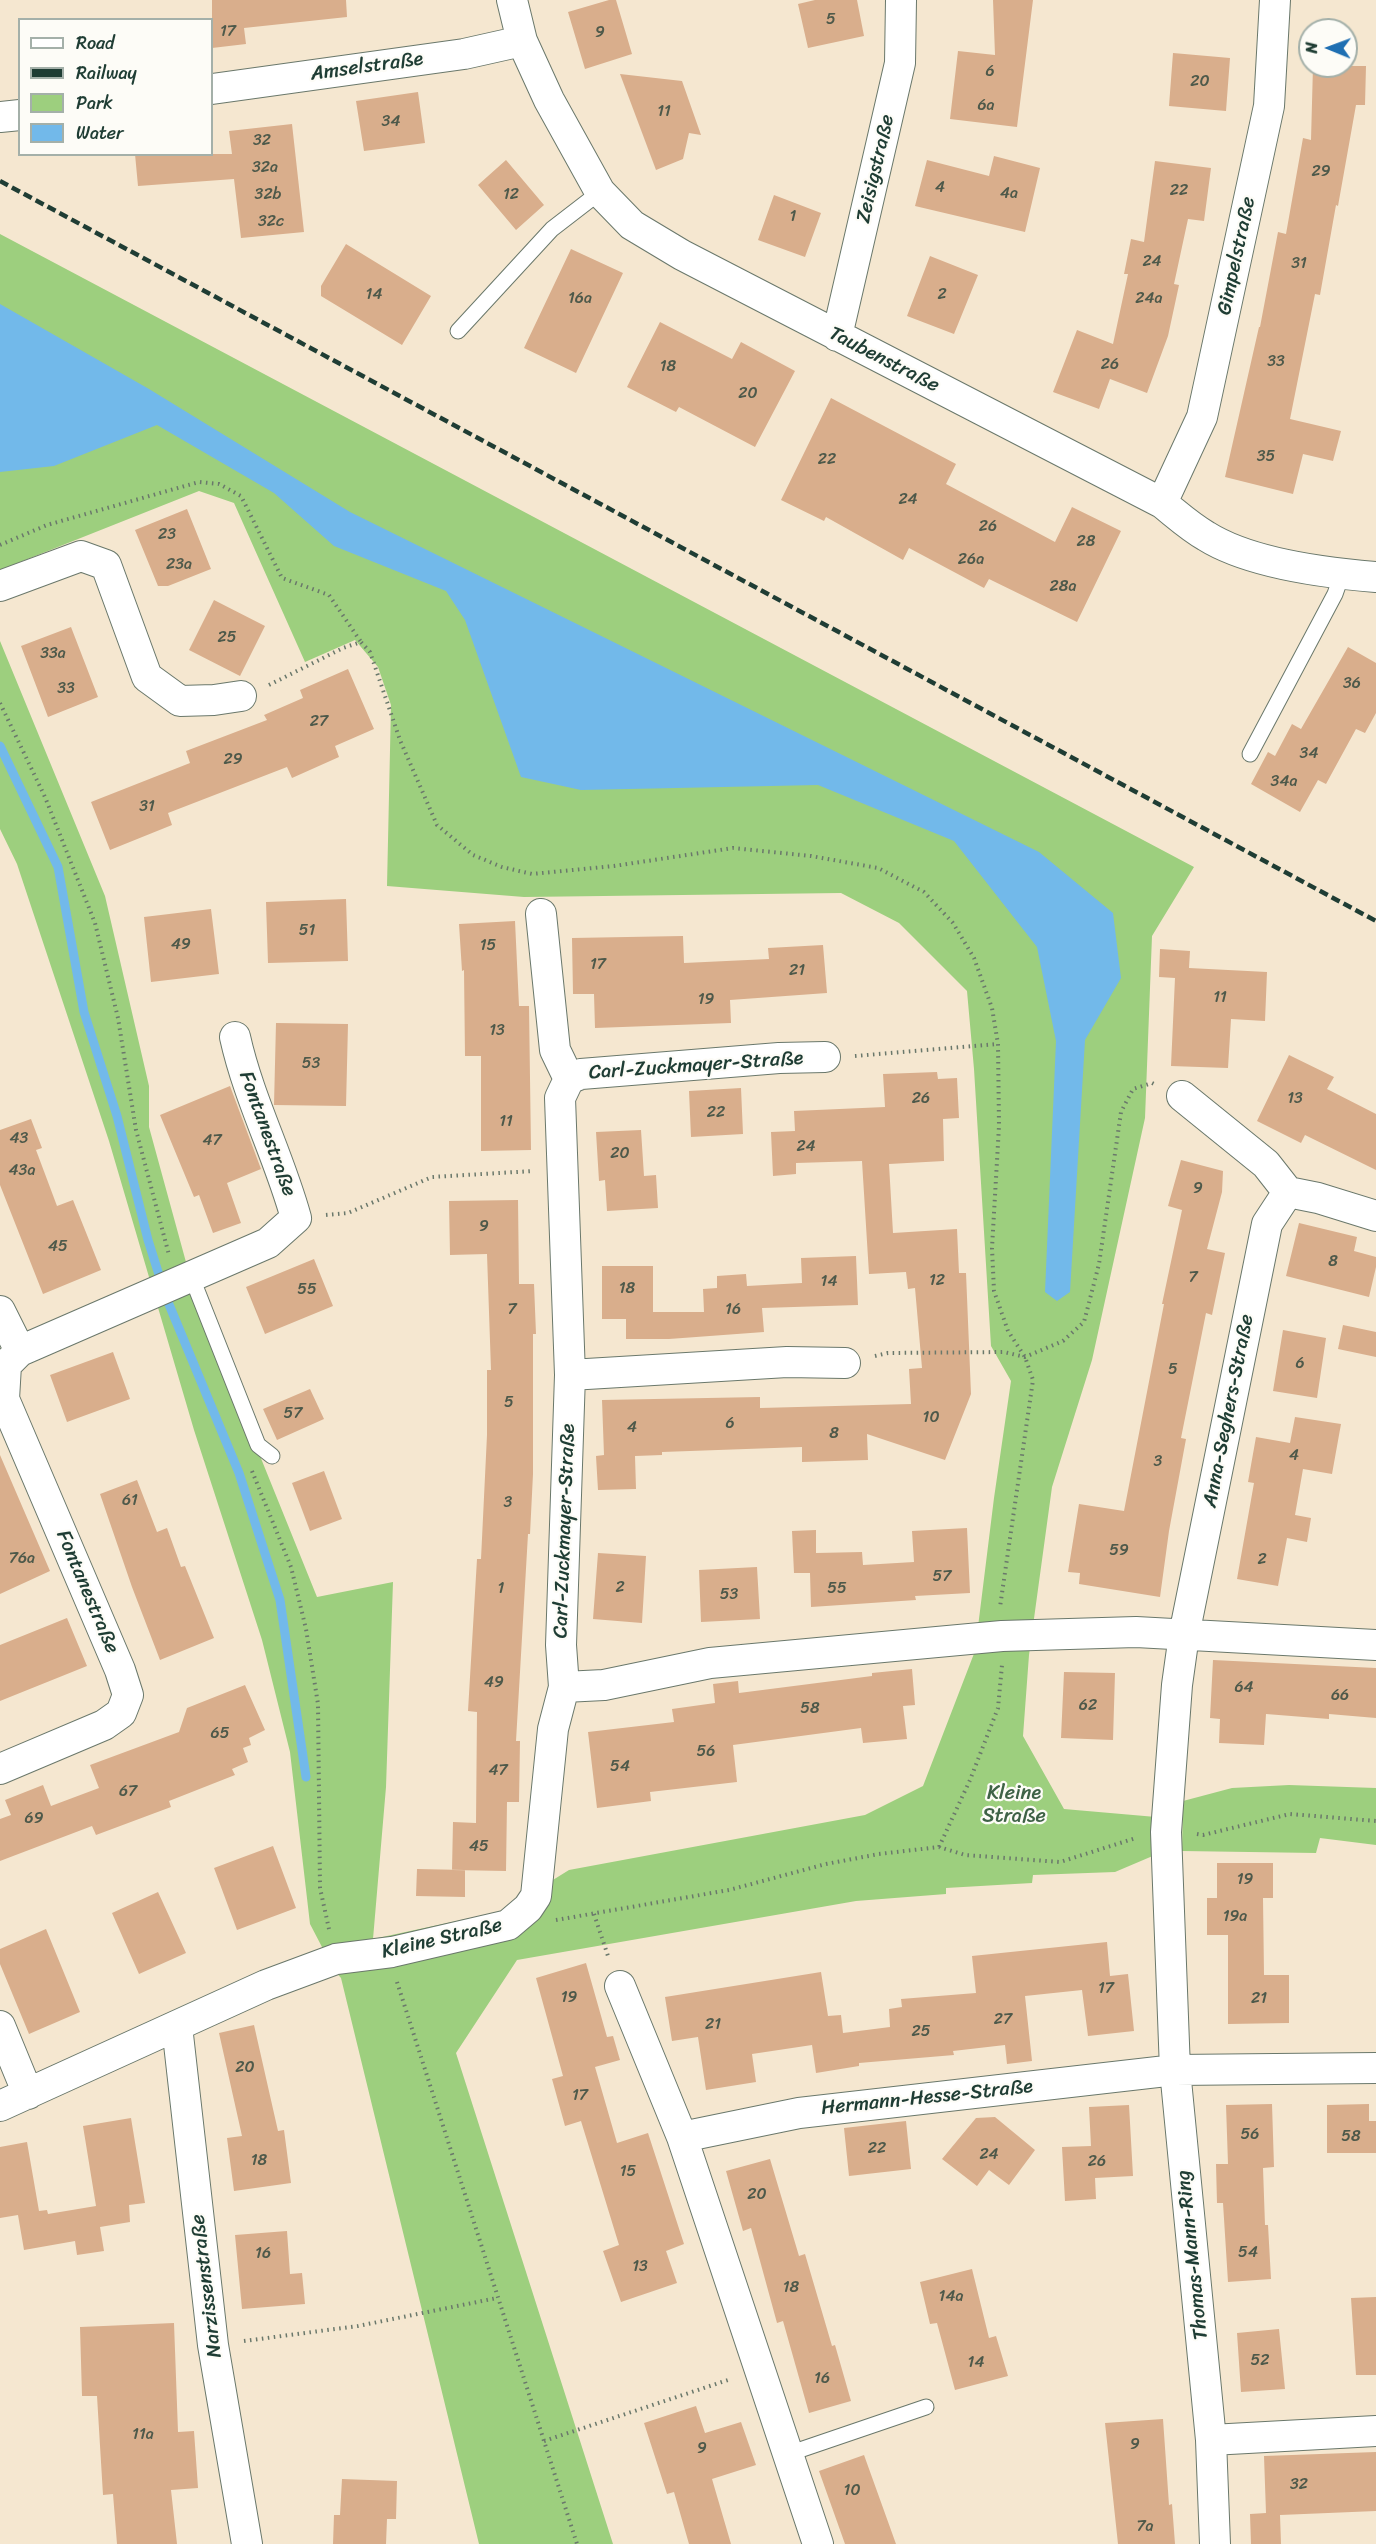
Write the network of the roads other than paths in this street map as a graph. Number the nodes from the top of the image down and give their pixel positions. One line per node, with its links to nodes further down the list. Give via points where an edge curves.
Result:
1 (512, 0): 4 (street, Taubenstraße)
2 (901, 0): 10 (street, Zeisigstraße, via 900,63)
3 (1275, 0): 11 (street, Gimpelstraße, via 1269,106 1202,417)
4 (522, 40): 5 (street, Amselstraße, via 464,54); 8 (street, Taubenstraße, via 564,130)
5 (213, 89)
6 (18, 115): 7 (street)
7 (0, 117)
8 (600, 192): 9 (lane, via 552,229); 10 (street, Taubenstraße, via 632,225)
9 (458, 331)
10 (837, 336): 11 (street, Taubenstraße)
11 (1162, 503): 12 (street, Taubenstraße, via 1207,537 1261,559)
12 (1342, 574): 13 (street, Taubenstraße); 16 (lane)
13 (1376, 577)
14 (0, 586): 15 (street, via 81,556 106,565 147,677 180,701)
15 (241, 696)
16 (1250, 754)
17 (541, 914): 20 (street, Carl-Zuckmayer-Straße, via 555,1050)
18 (235, 1037): 24 (street, Fontanestraße, via 243,1074 296,1218 268,1244)
19 (825, 1057): 20 (street, Carl-Zuckmayer-Straße, via 581,1074)
20 (569, 1079): 28 (street, Carl-Zuckmayer-Straße, via 560,1098)
21 (1182, 1096): 22 (street, via 1266,1164)
22 (1288, 1192): 23 (street); 30 (street, Anna-Seghers-Straße, via 1267,1224)
23 (1376, 1216)
24 (192, 1278): 26 (street, Fontanestraße); 29 (lane, via 258,1445)
25 (0, 1311): 26 (street)
26 (20, 1351): 33 (street, Fontanestraße, via 6,1365 4,1399 128,1695 121,1713 104,1725)
27 (845, 1363): 28 (street, via 787,1362)
28 (570, 1375): 32 (street, Carl-Zuckmayer-Straße, via 561,1645)
29 (272, 1456)
30 (1184, 1635): 31 (street); 32 (street, via 1136,1632 1002,1636 710,1663 604,1685); 38 (street, Thomas-Mann-Ring, via 1166,1832)
31 (1376, 1645)
32 (564, 1687): 36 (street, Kleine Straße, via 553,1729 536,1896 508,1926 392,1952 336,1959 266,1985)
33 (0, 1769)
34 (620, 1986): 41 (street)
35 (0, 2026): 39 (street)
36 (177, 2026): 39 (street, Kleine Straße); 46 (street, Narzissenstraße, via 213,2345)
37 (1376, 2068): 38 (street)
38 (1175, 2070): 41 (street, Hermann-Hesse-Straße, via 799,2113); 44 (street, Thomas-Mann-Ring)
39 (28, 2094): 40 (street, Kleine Straße)
40 (0, 2106)
41 (682, 2137): 45 (street)
42 (926, 2407): 45 (lane)
43 (1376, 2431): 44 (street)
44 (1211, 2440): 48 (street, Thomas-Mann-Ring)
45 (788, 2454): 47 (street)
46 (247, 2544)
47 (818, 2544)
48 (1215, 2544)

